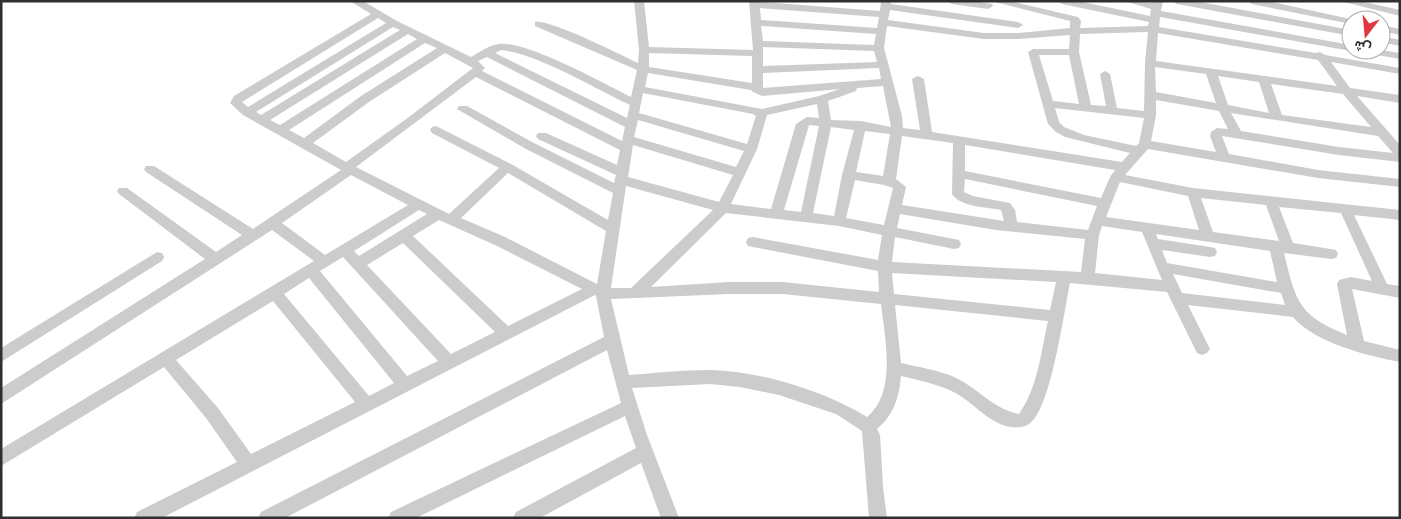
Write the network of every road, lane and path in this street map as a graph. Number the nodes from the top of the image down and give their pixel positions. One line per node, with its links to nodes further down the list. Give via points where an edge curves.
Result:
1 (355, 1): 13 (street)
2 (638, 1): 34 (street)
3 (952, 1): 10 (street)
4 (1062, 1): 14 (street)
5 (1130, 1): 14 (street)
6 (1176, 1): 22 (street)
7 (1252, 1): 16 (street, via 1323,10)
8 (1345, 1): 12 (street)
9 (754, 3): 15 (street); 19 (street)
10 (991, 3): 11 (street); 17 (street)
11 (1022, 8): 21 (street); 24 (street, via 1074,19)
12 (1400, 13)
13 (378, 14): 18 (street); 61 (street, via 238,99 236,103)
14 (1156, 14): 24 (street); 29 (street); 37 (street); 38 (street)
15 (884, 15): 17 (street); 19 (street); 26 (street); 32 (street)
16 (1341, 17)
17 (985, 19): 21 (street); 26 (street)
18 (393, 23): 23 (street); 61 (street)
19 (755, 23): 33 (street)
20 (539, 24): 41 (street)
21 (1018, 25): 27 (street)
22 (1307, 25): 25 (street); 29 (street)
23 (408, 30): 28 (street); 66 (street)
24 (1075, 31): 27 (street); 35 (street)
25 (1341, 31)
26 (984, 36): 27 (street)
27 (1019, 36)
28 (425, 38): 31 (street); 72 (street)
29 (1314, 41): 30 (street); 37 (street)
30 (1341, 46)
31 (445, 48): 40 (street); 79 (street)
32 (879, 48): 33 (street); 39 (street)
33 (758, 49): 34 (street); 42 (street)
34 (644, 50): 41 (street)
35 (1074, 52): 56 (street, via 1033,52); 57 (street)
36 (487, 53): 40 (street); 63 (street); 63 (street, via 500,47 512,48 552,63)
37 (1321, 58): 43 (street); 52 (street)
38 (1150, 64): 44 (street); 53 (street)
39 (883, 65): 42 (street); 49 (street)
40 (473, 67): 69 (street); 90 (street)
41 (643, 69): 50 (street); 51 (street)
42 (757, 70): 50 (street)
43 (1400, 71)
44 (1211, 73): 47 (street); 58 (street)
45 (1105, 74): 60 (street)
46 (918, 79): 73 (street)
47 (1264, 81): 52 (street); 65 (street)
48 (870, 82): 49 (street); 50 (street, via 762,92); 55 (street)
49 (888, 82): 71 (street)
50 (756, 87)
51 (638, 89): 62 (street); 63 (street)
52 (1346, 92): 54 (street); 75 (street)
53 (1150, 96): 58 (street); 64 (street)
54 (1400, 98)
55 (822, 99): 62 (street); 67 (street)
56 (1048, 104): 57 (street); 76 (street, via 1057,129)
57 (1086, 108): 60 (street)
58 (1223, 108): 65 (street); 74 (street)
59 (463, 109): 81 (street)
60 (1112, 110): 64 (street)
61 (247, 112): 66 (street)
62 (761, 113): 83 (street)
63 (633, 114): 80 (street); 83 (street)
64 (1150, 115): 82 (street)
65 (1277, 118): 75 (street)
66 (261, 120): 72 (street)
67 (826, 123): 68 (street); 108 (street, via 807,121 802,124); 110 (street)
68 (861, 125): 71 (street); 94 (street)
69 (551, 126): 80 (street); 81 (street); 96 (street)
70 (436, 130): 88 (street)
71 (898, 130): 73 (street); 97 (street)
72 (279, 131): 79 (street)
73 (926, 134): 77 (street)
74 (1236, 134): 86 (street, via 1216,134); 87 (street)
75 (1384, 135): 78 (street); 84 (street)
76 (1076, 136): 82 (street); 85 (street)
77 (959, 139): 85 (street); 93 (street)
78 (1400, 141)
79 (304, 144): 90 (street)
80 (626, 144): 92 (street); 96 (street)
81 (530, 146): 96 (street)
82 (1142, 147): 86 (street); 89 (street)
83 (751, 149): 92 (street)
84 (1400, 153)
85 (1072, 158): 89 (street)
86 (1224, 158): 98 (street, via 1318,174)
87 (1400, 158)
88 (507, 167): 111 (street); 117 (street)
89 (1125, 167): 95 (street)
90 (349, 168): 103 (street); 114 (street)
91 (150, 169): 119 (street)
92 (741, 173): 104 (street)
93 (959, 174): 102 (street); 115 (street, via 958,194 961,197 1005,206)
94 (848, 175): 97 (street); 113 (street)
95 (1116, 177): 100 (street); 102 (street)
96 (622, 182): 104 (street); 117 (street)
97 (889, 182): 105 (street, via 900,187)
98 (1400, 183)
99 (124, 191): 131 (street)
100 (1193, 193): 101 (street); 122 (street)
101 (1271, 202): 106 (street); 126 (street)
102 (1105, 203): 112 (street)
103 (420, 204): 107 (street); 127 (street)
104 (723, 208): 108 (street); 143 (street)
105 (894, 208): 115 (street); 118 (street)
106 (1346, 210): 109 (street); 140 (street)
107 (438, 214): 111 (street); 120 (street)
108 (776, 214): 110 (street)
109 (1400, 215)
110 (806, 217): 113 (street)
111 (452, 219): 141 (street)
112 (1098, 220): 116 (street); 121 (street)
113 (839, 221): 118 (street)
114 (272, 223): 119 (street); 132 (street)
115 (1012, 227): 121 (street)
116 (1146, 227): 122 (street); 124 (street)
117 (612, 228): 141 (street)
118 (889, 231): 125 (street); 134 (street)
119 (252, 235): 131 (street)
120 (403, 235): 133 (street); 149 (street)
121 (1092, 235): 138 (street)
122 (1207, 235): 126 (street)
123 (753, 242): 134 (street)
124 (1153, 243): 128 (street); 135 (street)
125 (954, 244)
126 (1282, 247): 129 (street); 139 (street)
127 (345, 250): 132 (street); 133 (street)
128 (1210, 252)
129 (1331, 254)
130 (158, 257): 153 (street)
131 (215, 259): 160 (street)
132 (325, 262): 136 (street)
133 (358, 264): 156 (street)
134 (885, 267): 137 (street); 146 (street)
135 (1162, 267): 139 (street); 144 (street)
136 (311, 270): 142 (street); 159 (street)
137 (1064, 277): 138 (street); 148 (street)
138 (1087, 278): 144 (street)
139 (1287, 288): 147 (street)
140 (1382, 288): 145 (street); 151 (street, via 1344,284)
141 (598, 291): 143 (street); 149 (street); 150 (street)
142 (274, 292): 155 (street); 161 (street)
143 (635, 292): 146 (street, via 783,288)
144 (1174, 292): 147 (street); 152 (street)
145 (1400, 292)
146 (888, 299): 148 (street); 157 (street)
147 (1297, 312): 151 (street, via 1318,328)
148 (1056, 316): 157 (street, via 1034,406 1018,421 1001,417 950,382)
149 (506, 333): 156 (street)
150 (610, 340): 158 (street); 169 (street)
151 (1357, 345): 154 (street)
152 (1202, 349)
153 (1, 356)
154 (1400, 356)
155 (165, 358): 165 (street); 166 (street, via 212,413)
156 (449, 362): 159 (street)
157 (893, 367): 163 (street, via 889,404)
158 (622, 382): 162 (street); 163 (street, via 710,377 740,380 779,388 841,409)
159 (404, 384): 161 (street)
160 (1, 397)
161 (366, 404): 166 (street)
162 (628, 407): 164 (street); 170 (street)
163 (868, 426): 172 (street, via 873,442)
164 (644, 452): 167 (street); 171 (street)
165 (1, 458)
166 (249, 465): 168 (street)
167 (667, 517)
168 (143, 518)
169 (267, 518)
170 (397, 518)
171 (522, 518)
172 (878, 518)

